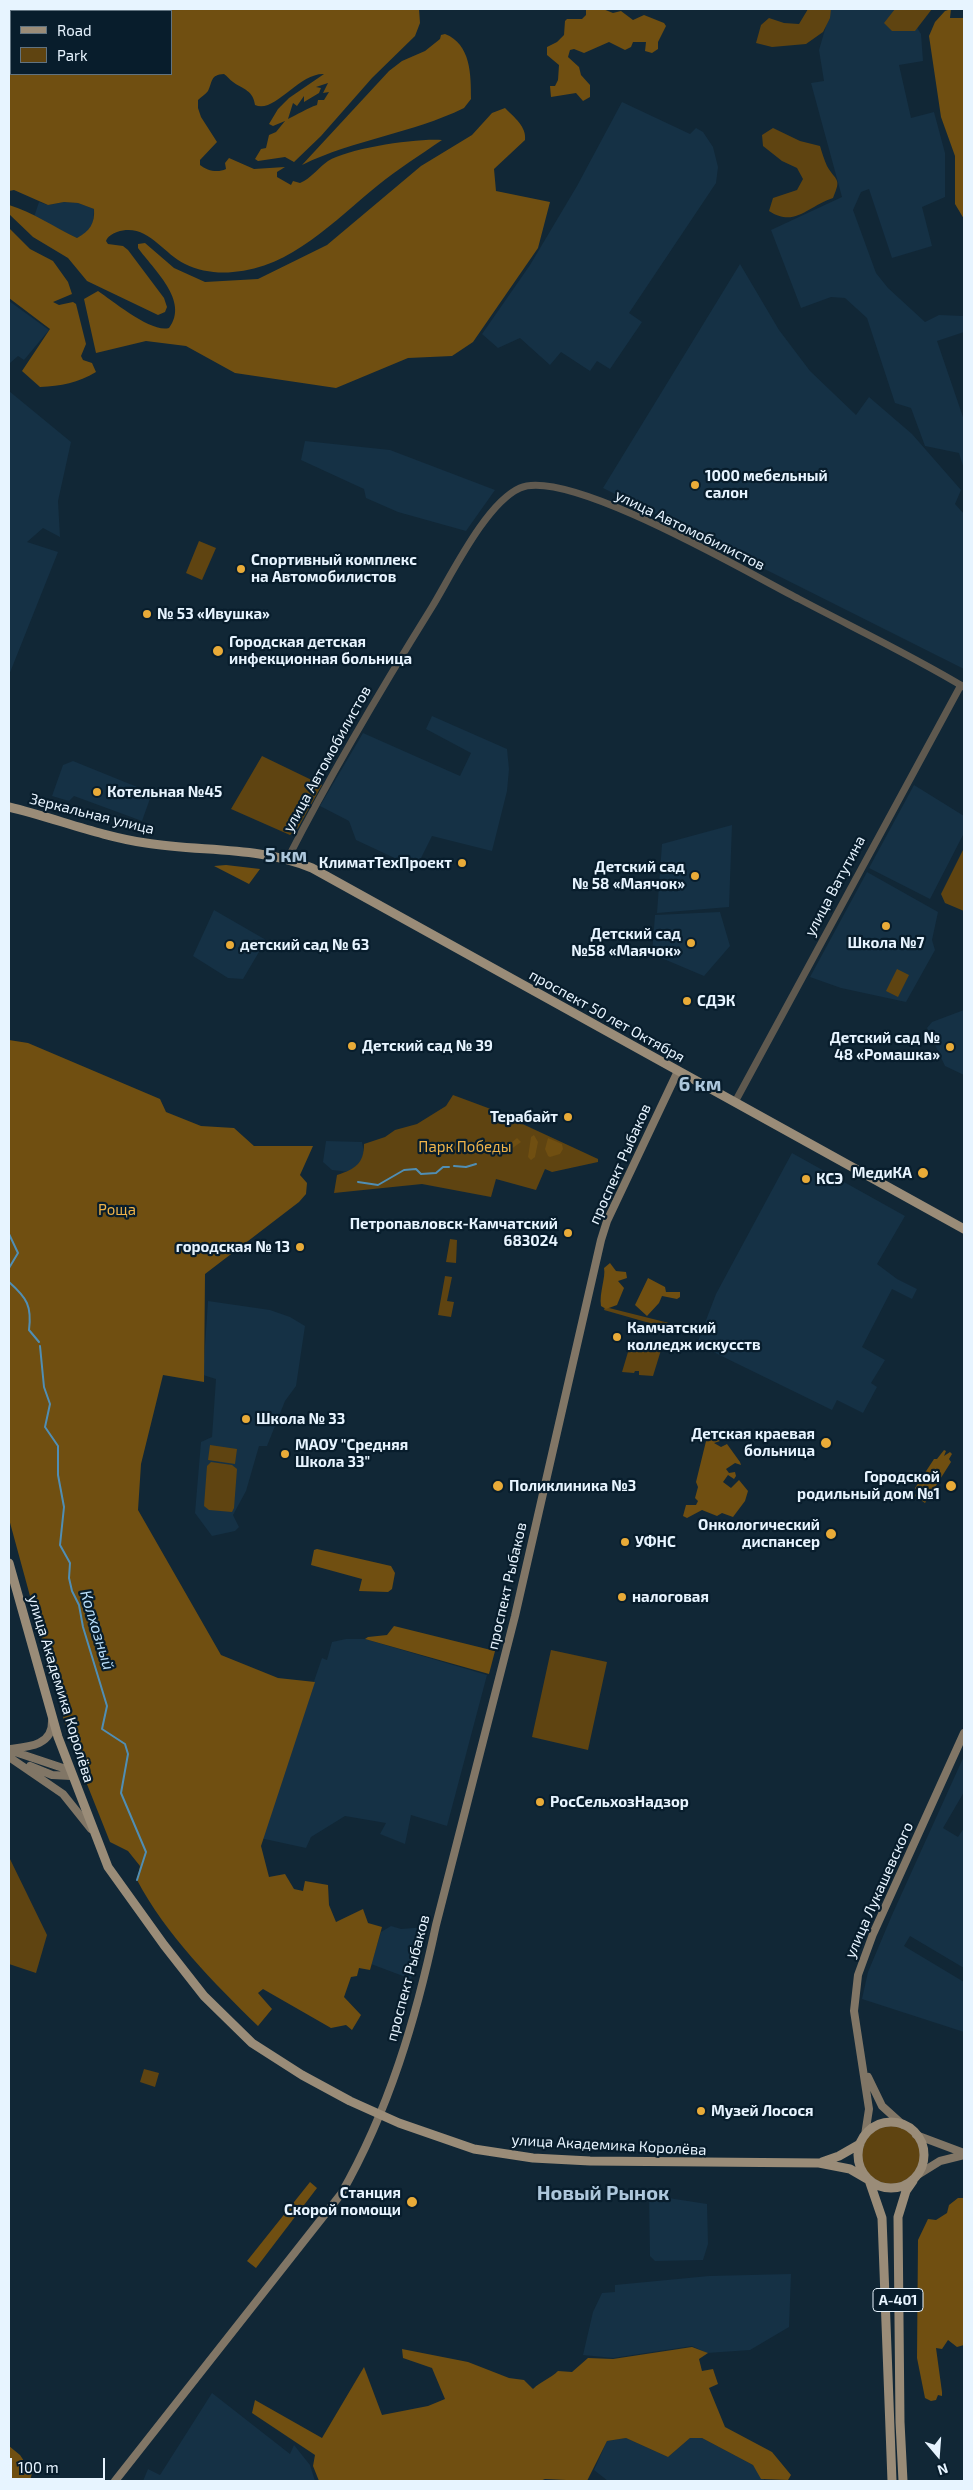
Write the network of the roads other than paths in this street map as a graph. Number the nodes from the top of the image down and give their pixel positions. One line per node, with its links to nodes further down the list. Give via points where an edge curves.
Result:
1 (963, 686): 3 (street, улица Автомобилистов, via 663,529 578,494 550,487 525,486 502,500 473,539 383,687); 5 (street, улица Ватутина)
2 (9, 807): 3 (main road, Зеркальная улица, via 144,843)
3 (290, 854): 4 (main road, проспект 50 лет Октября)
4 (678, 1071): 5 (main road, проспект 50 лет Октября); 15 (main road, проспект Рыбаков, via 611,1212 601,1240 515,1616 425,1977 413,2024)
5 (735, 1102): 6 (main road, проспект 50 лет Октября)
6 (964, 1230)
7 (9, 1563): 8 (main road, улица Академика Королёва)
8 (51, 1716): 10 (main road, via 52,1726 45,1740 33,1746); 12 (main road, улица Академика Королёва)
9 (964, 1733): 14 (main road, улица Лукашевского, via 860,1969 854,2002)
10 (9, 1749): 12 (main road)
11 (10, 1758): 12 (main road, via 52,1775); 13 (main road, via 63,1794)
12 (70, 1773): 13 (main road, улица Академика Королёва)
13 (92, 1830): 15 (main road, улица Академика Королёва, via 108,1867 204,1996 252,2043 302,2075)
14 (863, 2066): 16 (main road, улица Лукашевского, via 882,2106); 17 (main road, улица Лукашевского, via 869,2109)
15 (381, 2115): 21 (main road, улица Академика Королёва, via 474,2149 533,2158); 24 (main road, проспект Рыбаков, via 341,2194)
16 (903, 2124): 17 (main road, via 882,2123); 18 (main road)
17 (865, 2134): 19 (main road)
18 (916, 2135): 20 (main road); 22 (main road, via 924,2155)
19 (860, 2144): 21 (main road, улица Академика Королёва); 23 (main road, via 859,2164)
20 (964, 2154): 22 (main road, via 940,2161)
21 (820, 2163): 23 (main road, улица Академика Королёва, via 850,2169)
22 (916, 2177): 23 (main road, via 893,2188 878,2186); 26 (main road, А-401, via 902,2199 898,2216)
23 (869, 2180): 25 (main road, А-401, via 882,2218)
24 (115, 2481)
25 (892, 2481)
26 (903, 2481)

